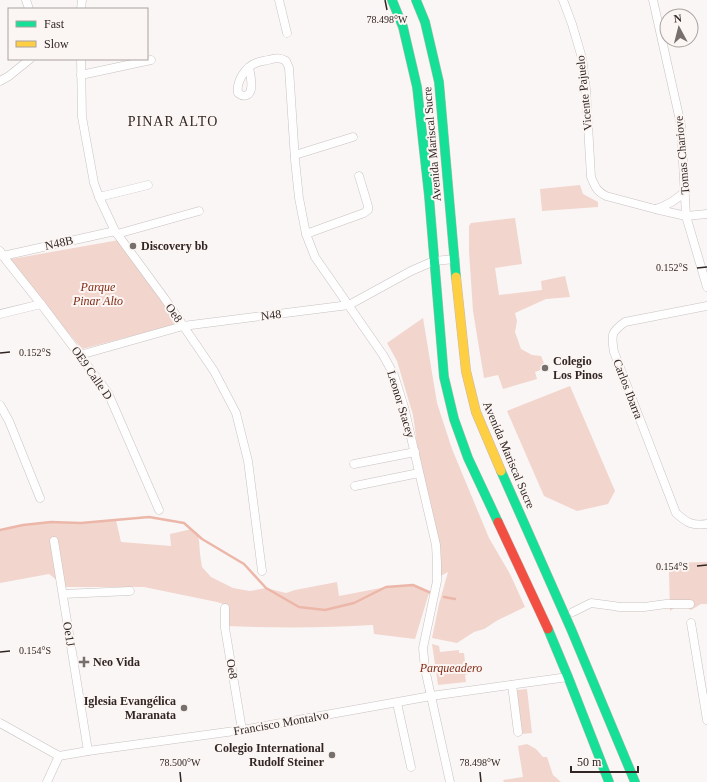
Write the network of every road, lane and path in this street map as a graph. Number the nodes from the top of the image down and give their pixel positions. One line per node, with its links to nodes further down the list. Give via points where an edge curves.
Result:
1 (280, 0): 6 (street)
2 (392, 0): 27 (main road, Avenida Mariscal Sucre, via 403,27 417,87)
3 (416, 0): 26 (main road, Avenida Mariscal Sucre, via 425,22 439,82)
4 (563, 0): 19 (street, Vicente Pajuelo, via 582,58 591,177 600,193)
5 (653, 0): 17 (street, Tomas Chariove, via 681,125)
6 (287, 33)
7 (29, 60): 12 (street)
8 (82, 60): 11 (street, Oe8)
9 (151, 60): 11 (street)
10 (249, 67): 14 (street, Leonor Stacey, via 256,62 280,58 286,61 290,68)
11 (82, 75): 18 (street, Oe8, via 82,117)
12 (0, 81)
13 (353, 137): 14 (street)
14 (295, 155): 24 (street, Leonor Stacey)
15 (359, 176): 24 (street, via 368,210)
16 (148, 184): 18 (street)
17 (685, 190): 19 (street, via 672,202); 22 (street, Tomas Chariove)
18 (99, 197): 23 (street, Oe8)
19 (655, 209): 22 (street)
20 (199, 211): 23 (street, N48B)
21 (707, 214): 22 (street)
22 (686, 216): 28 (street, Tomas Chariove)
23 (116, 232): 25 (street, N48B); 33 (street, Oe8)
24 (306, 234): 30 (street, Leonor Stacey, via 315,257)
25 (1, 253): 29 (street, OE9 Calle D)
26 (455, 258): 27 (street, N48); 65 (main road, Avenida Mariscal Sucre, via 458,310 466,372 476,412)
27 (434, 261): 30 (street, N48, via 410,271); 51 (main road, Avenida Mariscal Sucre, via 444,377 454,419 468,458)
28 (707, 287)
29 (41, 304): 32 (street); 34 (street, OE9 Calle D)
30 (349, 305): 33 (street, N48); 36 (street, Leonor Stacey, via 394,375)
31 (707, 306): 42 (street, Carlos Ibarra, via 625,322 616,329 612,340 614,352 676,513 690,524)
32 (0, 314)
33 (183, 326): 34 (street, N48); 44 (street, Oe8, via 214,371 236,413 248,461)
34 (80, 355): 41 (street, OE9 Calle D, via 111,400)
35 (0, 405): 40 (street)
36 (415, 452): 37 (street); 38 (street, Leonor Stacey)
37 (354, 464)
38 (420, 473): 39 (street); 53 (street, Leonor Stacey, via 436,545 437,562 437,581 423,648)
39 (356, 486)
40 (40, 498)
41 (158, 510)
42 (703, 524)
43 (54, 541): 46 (street, Oe1J)
44 (262, 572)
45 (130, 591): 46 (street)
46 (63, 594): 59 (street, Oe1J)
47 (690, 604): 49 (street, via 619,607 591,603)
48 (226, 608): 57 (street, Oe8, via 225,628)
49 (573, 612)
50 (692, 623): 55 (street)
51 (568, 677): 52 (street, Francisco Montalvo); 64 (main road, Avenida Mariscal Sucre)
52 (512, 685): 53 (street, Francisco Montalvo); 58 (street)
53 (431, 696): 54 (street, Francisco Montalvo); 63 (street, Leonor Stacey)
54 (397, 703): 57 (street, Francisco Montalvo); 61 (street)
55 (707, 720)
56 (0, 723): 60 (street)
57 (242, 730): 59 (street, Francisco Montalvo)
58 (518, 732)
59 (88, 751): 60 (street, Francisco Montalvo)
60 (59, 756): 62 (street)
61 (411, 767)
62 (47, 782)
63 (450, 782)
64 (609, 782)
65 (635, 782)

